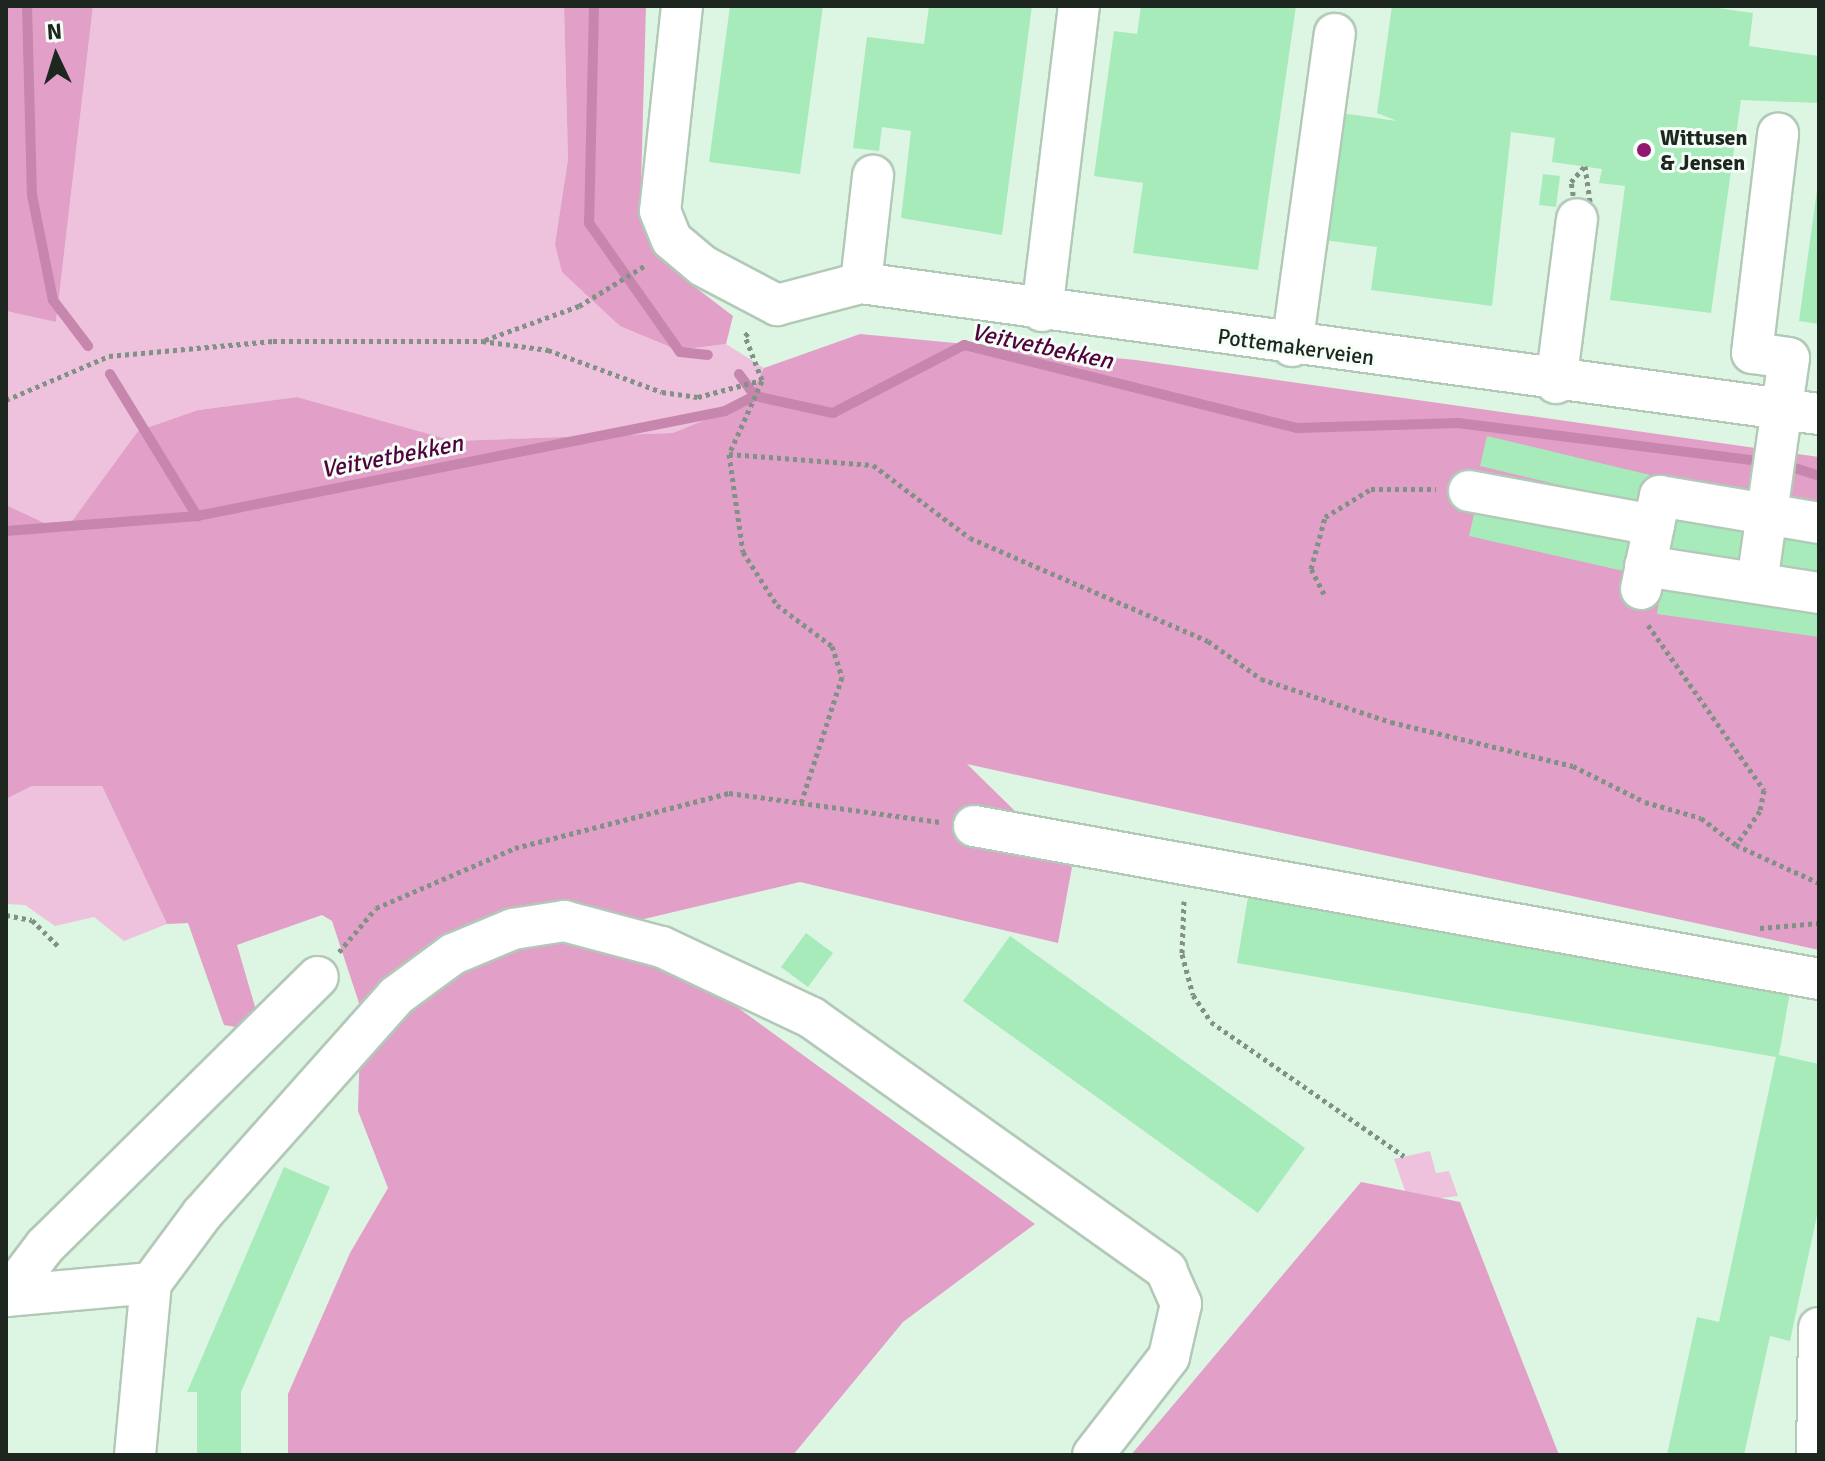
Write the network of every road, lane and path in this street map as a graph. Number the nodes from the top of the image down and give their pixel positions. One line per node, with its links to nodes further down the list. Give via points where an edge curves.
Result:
1 (682, 6): 9 (street, via 660,211 672,240 703,266)
2 (1079, 6): 10 (street)
3 (1335, 34): 12 (street)
4 (1778, 134): 13 (street, via 1752,353)
5 (873, 176): 8 (street)
6 (1580, 195): 15 (street)
7 (634, 272): 11 (path, via 579,306)
8 (861, 283): 9 (street, Pottemakerveien); 10 (street, Pottemakerveien)
9 (777, 305): 14 (path, via 745,336)
10 (1042, 311): 12 (street, Pottemakerveien)
11 (482, 341): 14 (path, via 548,350 674,394 698,397); 16 (path, via 170,345 109,356)
12 (1292, 346): 15 (street, Pottemakerveien)
13 (1804, 360): 17 (street)
14 (762, 380): 18 (path)
15 (1556, 383): 17 (street, Pottemakerveien)
16 (6, 400)
17 (1800, 412): 20 (street)
18 (729, 454): 27 (path, via 743,552 777,605 832,646 842,677); 29 (path, via 873,465 970,538 1208,641 1261,679 1391,722 1573,766 1645,802 1701,818)
19 (1469, 491): 22 (street); 26 (path, via 1371,489 1325,517 1311,569)
20 (1767, 515): 21 (street); 22 (street, via 1660,496); 24 (street)
21 (1819, 523)
22 (1654, 525): 23 (street)
23 (1643, 577): 24 (street); 29 (path, via 1649,628 1764,790 1760,811)
24 (1757, 583): 25 (street)
25 (1819, 593)
26 (1324, 594)
27 (800, 806): 28 (path); 36 (path, via 729,793 515,848 376,908)
28 (974, 826): 30 (street)
29 (1736, 845): 31 (path)
30 (1191, 864): 37 (street); 38 (path, via 1182,954 1193,995 1211,1022)
31 (1819, 883)
32 (6, 915): 35 (path, via 32,920)
33 (1819, 923): 34 (path)
34 (1753, 929)
35 (60, 948)
36 (318, 977): 40 (street, via 45,1246)
37 (1819, 979)
38 (1404, 1156)
39 (151, 1283): 40 (street); 42 (street); 43 (street, via 202,1214 396,996 453,954 513,929 564,921 662,947 812,1018 1166,1270 1181,1304 1169,1357)
40 (7, 1296)
41 (1819, 1328): 44 (street)
42 (135, 1455)
43 (1093, 1455)
44 (1817, 1455)

